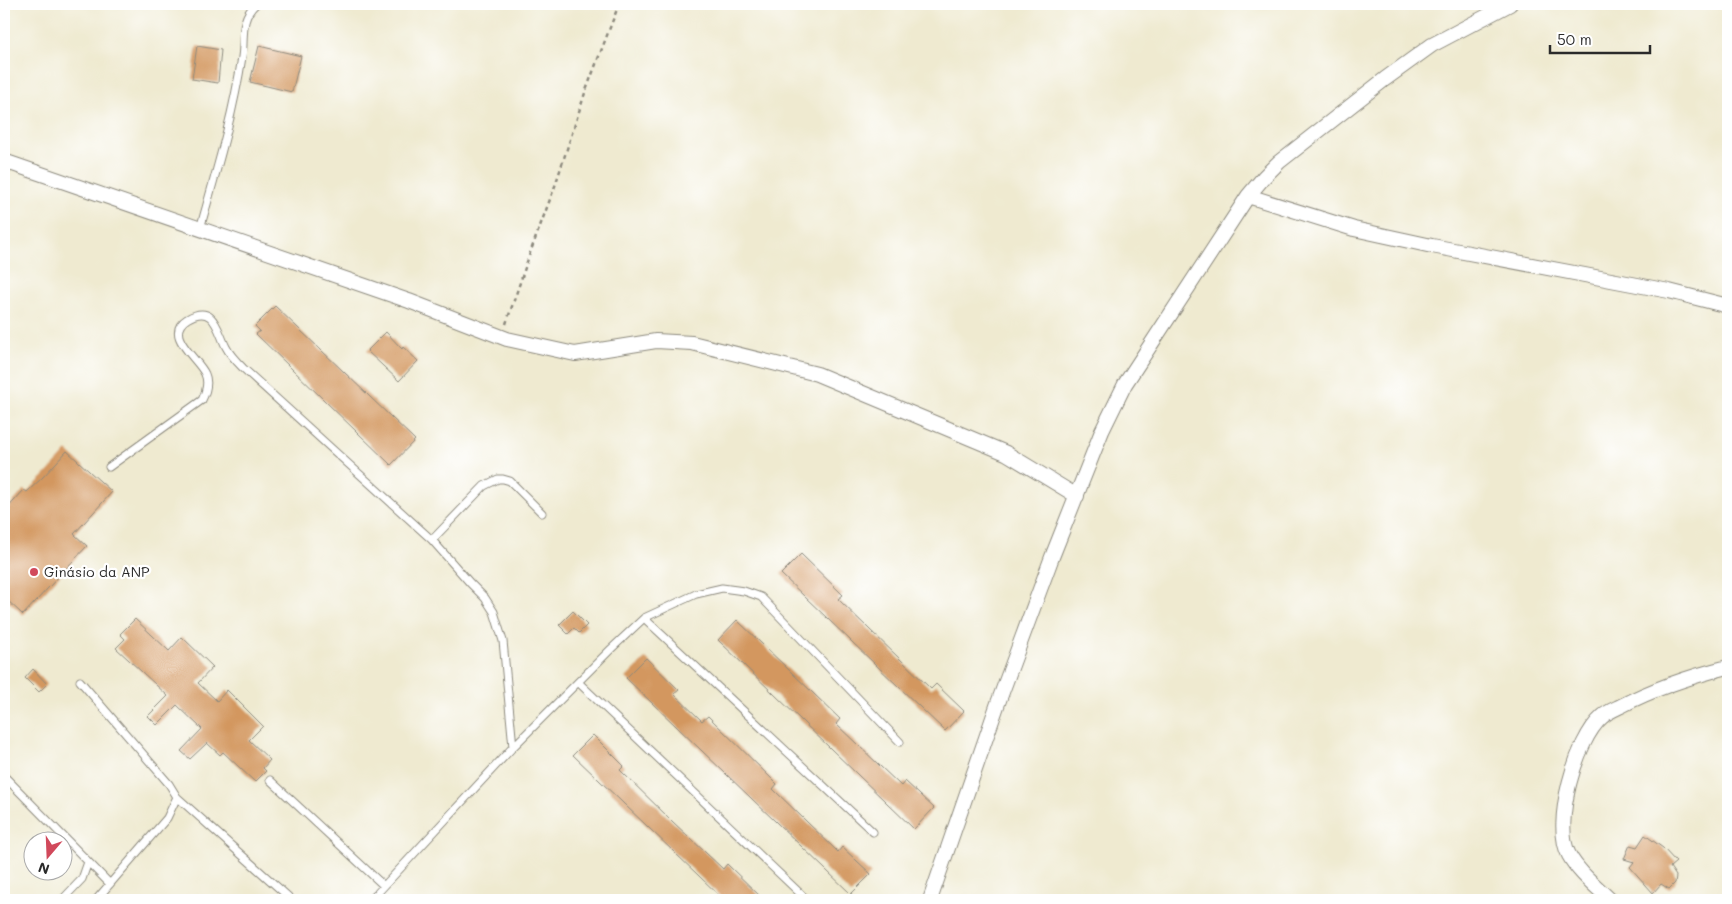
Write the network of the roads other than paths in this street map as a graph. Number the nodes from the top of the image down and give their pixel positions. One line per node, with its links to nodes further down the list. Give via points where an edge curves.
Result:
1 (256, 4): 5 (lane, via 242,28 236,94)
2 (1510, 4): 4 (street, via 1432,45 1385,79 1279,162)
3 (4, 161): 5 (street)
4 (1248, 196): 6 (street, via 1354,229 1669,291); 8 (street, via 1125,384 1102,431)
5 (200, 229): 8 (street, via 409,301 501,337 575,354 656,341 692,343 817,374 1006,453)
6 (1728, 306)
7 (109, 467): 10 (lane, via 202,400 206,375 179,338 179,332 189,318 206,315 216,322 227,349 243,368)
8 (1077, 496): 31 (street, via 998,703)
9 (542, 514): 10 (lane, via 510,481 498,479 484,486)
10 (432, 540): 16 (lane, via 494,612 503,641)
11 (644, 618): 14 (lane); 15 (lane, via 696,594 722,588 761,597); 20 (lane)
12 (1728, 667): 32 (street, via 1642,695 1603,716 1583,741 1574,762 1566,804 1566,846 1584,874)
13 (80, 681): 19 (lane)
14 (578, 682): 16 (lane); 25 (lane)
15 (900, 742)
16 (513, 747): 23 (lane)
17 (4, 776): 21 (lane)
18 (270, 780): 23 (lane)
19 (177, 797): 22 (lane, via 167,818); 29 (lane)
20 (874, 832)
21 (88, 862): 22 (lane); 27 (lane, via 82,879)
22 (110, 884): 28 (lane)
23 (384, 886): 30 (lane)
24 (4, 896): 26 (lane)
25 (805, 898)
26 (8, 900)
27 (62, 900)
28 (96, 900)
29 (292, 900)
30 (371, 900)
31 (930, 900)
32 (1610, 900)

